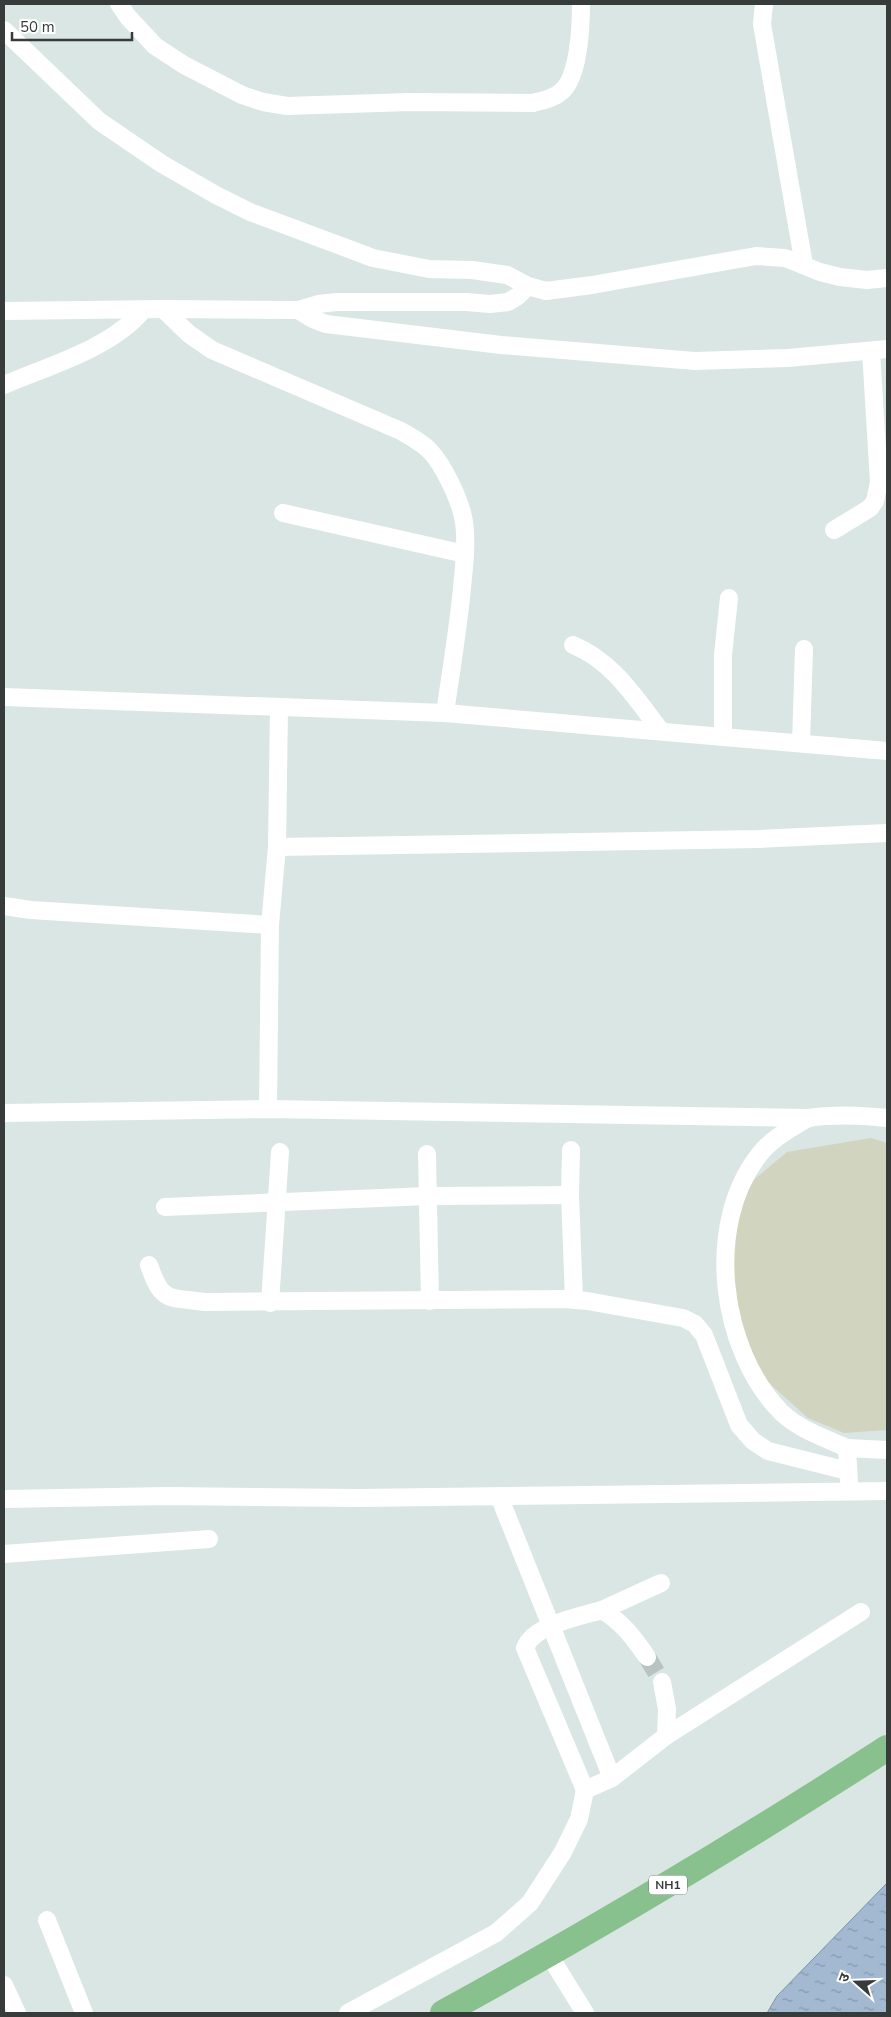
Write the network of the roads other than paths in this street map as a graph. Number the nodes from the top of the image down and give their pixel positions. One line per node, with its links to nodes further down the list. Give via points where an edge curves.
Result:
1 (119, 4): 2 (street, via 155,46 184,65 242,95 286,106 409,102 533,103 551,99 564,90 571,78 581,23)
2 (581, 4)
3 (764, 4): 5 (street, via 762,24)
4 (4, 30): 7 (street, via 99,121 162,164 250,212 374,258 429,270 472,270 507,275)
5 (804, 265): 6 (street, via 840,278); 7 (street, via 785,258 756,256 592,286 546,291)
6 (887, 278)
7 (528, 286): 10 (street, via 518,296 500,303 337,302)
8 (163, 309): 9 (street); 10 (street); 16 (street, via 212,350 417,440 430,451 457,498 464,522)
9 (142, 310): 11 (street); 13 (street, via 132,323 106,342)
10 (298, 310): 12 (street, via 326,324 695,362)
11 (4, 312)
12 (879, 350): 15 (street, via 875,501 870,508)
13 (4, 385)
14 (283, 513): 16 (street)
15 (834, 530)
16 (465, 554): 22 (street)
17 (729, 598): 24 (street, via 723,655)
18 (573, 644): 23 (street, via 600,658)
19 (804, 649): 25 (street)
20 (4, 697): 21 (street)
21 (279, 707): 22 (street); 28 (street)
22 (445, 713): 23 (street)
23 (661, 732): 24 (street)
24 (723, 737): 25 (street)
25 (801, 743): 26 (street)
26 (887, 751)
27 (887, 833): 28 (street, via 749,839)
28 (277, 847): 30 (street)
29 (4, 906): 30 (street)
30 (270, 925): 31 (street)
31 (268, 1109): 32 (street); 33 (street)
32 (4, 1113)
33 (808, 1118): 34 (street, via 830,1115); 46 (street, via 775,1138 748,1172 731,1211 725,1268 734,1329 750,1372 781,1412 797,1424)
34 (887, 1118)
35 (571, 1150): 38 (street)
36 (280, 1152): 40 (street)
37 (427, 1154): 39 (street)
38 (570, 1195): 39 (street); 43 (street)
39 (428, 1196): 40 (street); 44 (street)
40 (276, 1202): 41 (street); 45 (street)
41 (165, 1207)
42 (149, 1265): 45 (street, via 156,1286 173,1298)
43 (574, 1300): 44 (street); 48 (street, via 683,1318 695,1324 704,1335 739,1425 753,1441 768,1450)
44 (430, 1301): 45 (street)
45 (270, 1303)
46 (847, 1448): 47 (street); 48 (street)
47 (887, 1450)
48 (848, 1471): 50 (street)
49 (887, 1491): 50 (street)
50 (850, 1492): 51 (street)
51 (499, 1496): 52 (street); 58 (street)
52 (4, 1499)
53 (209, 1539): 54 (street)
54 (4, 1554)
55 (661, 1583): 56 (street)
56 (602, 1610): 58 (street); 59 (street, via 627,1629)
57 (861, 1612): 61 (street)
58 (551, 1626): 64 (street); 65 (street, via 527,1642 526,1654)
59 (647, 1657)
60 (662, 1682): 61 (street, via 667,1709)
61 (666, 1736): 64 (street)
62 (887, 1748): 67 (highway, NH1)
63 (887, 1767): 67 (highway, NH1, via 733,1867)
64 (612, 1778): 65 (street)
65 (585, 1790): 71 (street, via 579,1819 563,1852 530,1903 516,1917 496,1933)
66 (48, 1920): 70 (street)
67 (553, 1961): 72 (highway, NH1); 73 (highway, NH1); 74 (street)
68 (4, 1986): 69 (street)
69 (17, 2013)
70 (84, 2013)
71 (348, 2013)
72 (443, 2013)
73 (478, 2013)
74 (585, 2013)

